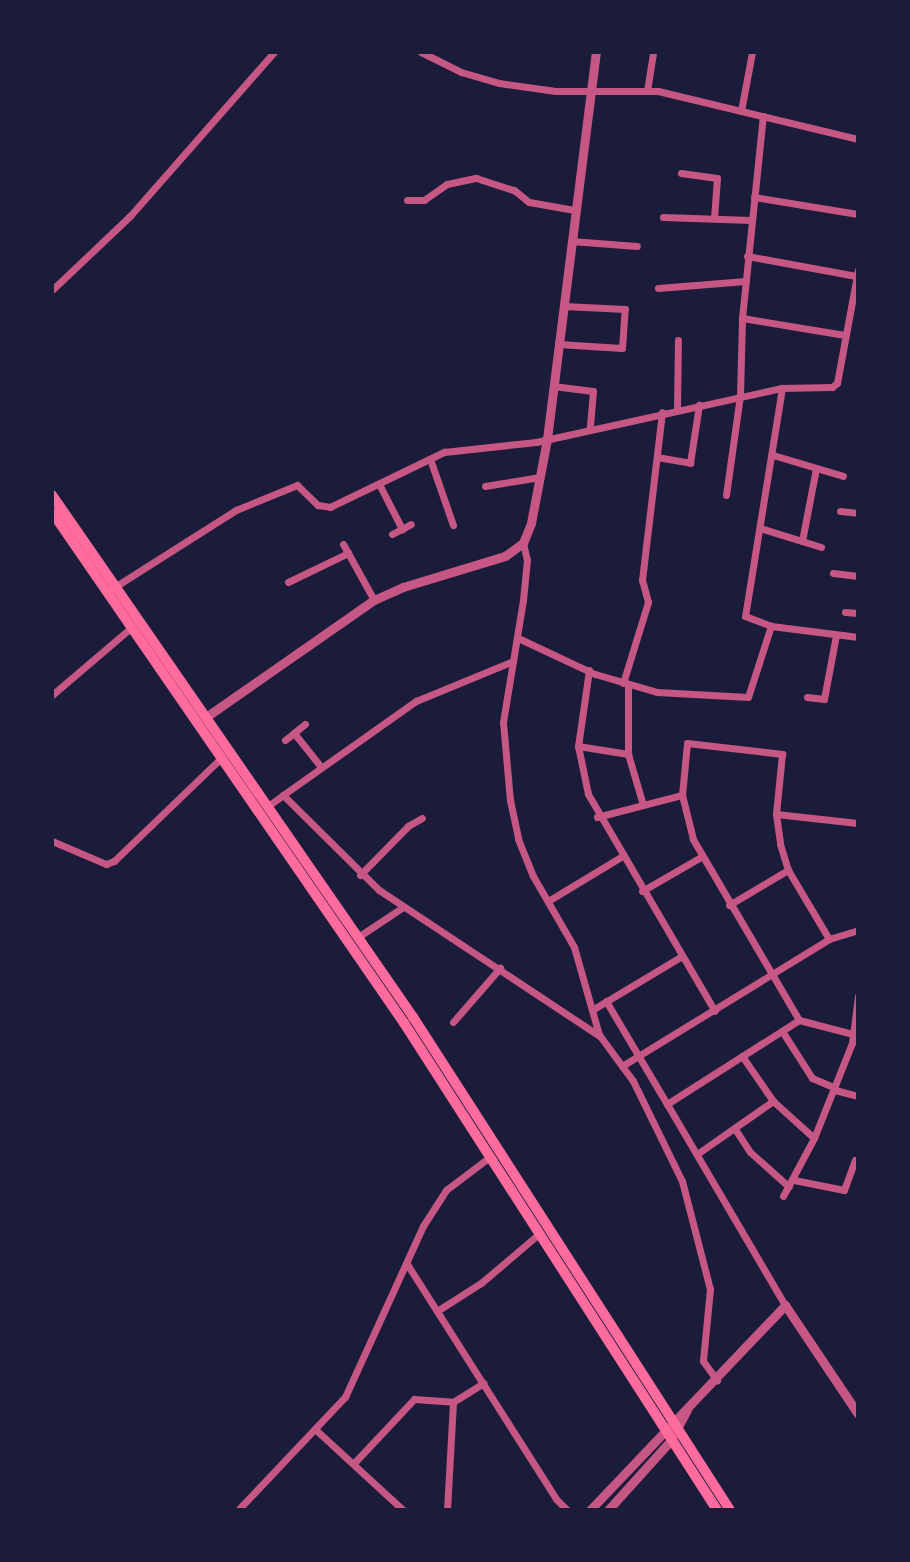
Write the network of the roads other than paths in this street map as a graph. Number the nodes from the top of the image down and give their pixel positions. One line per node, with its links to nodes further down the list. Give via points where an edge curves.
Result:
1 (274, 52): 25 (street, via 130,216)
2 (421, 52): 6 (street, via 461,72 499,83)
3 (596, 52): 6 (street)
4 (653, 52): 7 (street)
5 (752, 52): 8 (street)
6 (590, 91): 7 (street); 14 (street)
7 (647, 91): 8 (street, via 693,97)
8 (741, 111): 9 (street)
9 (763, 116): 10 (street); 12 (street)
10 (858, 139)
11 (681, 173): 17 (street, via 717,178)
12 (754, 197): 15 (street); 18 (street)
13 (407, 200): 14 (street, via 424,200 447,184 476,178 514,190 529,202)
14 (574, 211): 19 (street)
15 (858, 214)
16 (663, 217): 17 (street)
17 (715, 218): 18 (street)
18 (751, 220): 21 (street)
19 (571, 241): 20 (street); 26 (street)
20 (637, 246)
21 (747, 256): 22 (street); 23 (street)
22 (857, 273): 28 (street)
23 (746, 281): 24 (street); 27 (street)
24 (658, 288)
25 (52, 290)
26 (563, 306): 30 (street); 30 (street, via 625,309 622,348)
27 (742, 318): 28 (street); 33 (street)
28 (845, 335): 32 (street, via 837,383 832,387)
29 (678, 340): 35 (street)
30 (558, 344): 31 (street)
31 (553, 386): 37 (street, via 593,391); 38 (street)
32 (782, 388): 33 (street); 39 (street)
33 (740, 396): 34 (street); 48 (street)
34 (699, 405): 35 (street); 40 (street, via 690,463)
35 (677, 409): 36 (street)
36 (662, 412): 37 (street); 40 (street)
37 (590, 429): 38 (street)
38 (547, 439): 41 (street, via 444,452); 44 (street)
39 (773, 455): 42 (street); 55 (street)
40 (657, 457): 76 (street, via 642,580 648,602)
41 (430, 459): 45 (street); 53 (street)
42 (816, 468): 43 (street); 57 (street)
43 (843, 476)
44 (540, 477): 46 (street); 58 (street)
45 (379, 484): 54 (street); 65 (street, via 330,507 318,505 297,485 236,510)
46 (485, 486)
47 (52, 495): 65 (main road)
48 (726, 495)
49 (840, 511): 51 (street)
50 (52, 512): 65 (main road)
51 (858, 513)
52 (411, 523): 54 (street)
53 (453, 525)
54 (402, 528): 56 (street)
55 (760, 528): 57 (street); 69 (street, via 745,615)
56 (392, 534)
57 (802, 541): 60 (street)
58 (523, 543): 66 (street, via 505,556); 73 (street, via 527,560)
59 (343, 544): 61 (street)
60 (821, 547)
61 (348, 553): 64 (street); 66 (street)
62 (833, 573): 63 (street)
63 (858, 576)
64 (288, 582)
65 (111, 589): 70 (main road); 79 (main road)
66 (374, 600): 79 (street)
67 (845, 612): 68 (street)
68 (858, 613)
69 (771, 626): 71 (street); 76 (street, via 748,697 657,692)
70 (132, 627): 77 (street); 85 (main road)
71 (836, 635): 72 (street); 78 (street, via 824,699)
72 (858, 637)
73 (518, 638): 74 (street); 75 (street)
74 (513, 661): 86 (street, via 416,701); 101 (street, via 503,722 510,800 518,839)
75 (589, 670): 76 (street); 83 (street)
76 (625, 683): 84 (street)
77 (52, 695)
78 (807, 697)
79 (206, 717): 90 (main road)
80 (305, 724): 81 (street)
81 (294, 733): 82 (street); 86 (street)
82 (285, 740)
83 (578, 746): 84 (street); 92 (street)
84 (628, 754): 89 (street)
85 (222, 757): 95 (street, via 114,861 106,864); 129 (main road)
86 (321, 767): 87 (street)
87 (283, 795): 90 (street); 99 (street)
88 (682, 795): 89 (street); 91 (street, via 687,743 782,754); 97 (street)
89 (643, 805): 92 (street)
90 (268, 806): 105 (main road)
91 (776, 814): 94 (street); 98 (street)
92 (597, 817): 96 (street)
93 (422, 818): 99 (street, via 408,826)
94 (858, 823)
95 (52, 841)
96 (621, 857): 100 (street); 101 (street)
97 (701, 857): 100 (street); 102 (street)
98 (788, 870): 102 (street); 106 (street)
99 (360, 875): 103 (street)
100 (642, 891): 107 (street)
101 (548, 901): 112 (street, via 574,947)
102 (729, 905): 109 (street)
103 (403, 907): 105 (street); 108 (street)
104 (858, 930): 106 (street)
105 (358, 937): 142 (main road)
106 (829, 939): 109 (street)
107 (682, 956): 111 (street); 113 (street)
108 (500, 968): 115 (street); 118 (street)
109 (772, 975): 113 (street); 114 (street)
110 (858, 996): 117 (street)
111 (606, 1001): 112 (street); 120 (street)
112 (592, 1010): 118 (street)
113 (715, 1011): 120 (street)
114 (799, 1020): 116 (street); 117 (street)
115 (453, 1022)
116 (782, 1031): 119 (street); 122 (street, via 812,1078)
117 (856, 1035): 122 (street)
118 (600, 1037): 121 (street)
119 (742, 1056): 124 (street); 125 (street)
120 (640, 1059): 121 (street); 125 (street)
121 (622, 1066): 138 (street, via 682,1181 710,1289 703,1361)
122 (835, 1089): 123 (street); 127 (street)
123 (858, 1096)
124 (773, 1101): 126 (street); 127 (street)
125 (667, 1104): 128 (street)
126 (735, 1129): 128 (street); 132 (street, via 750,1152)
127 (814, 1138): 132 (street)
128 (696, 1154): 136 (street)
129 (491, 1156): 134 (main road); 135 (street, via 440,1198)
130 (855, 1160): 131 (street)
131 (854, 1174): 132 (street, via 844,1190)
132 (791, 1183): 133 (street)
133 (783, 1196)
134 (540, 1233): 137 (street, via 488,1277); 142 (main road)
135 (407, 1264): 137 (street); 143 (street, via 362,1369)
136 (785, 1305): 138 (street); 141 (street)
137 (437, 1311): 139 (street)
138 (717, 1380): 142 (street)
139 (483, 1383): 140 (street); 149 (street)
140 (453, 1402): 145 (street, via 414,1399); 148 (street)
141 (858, 1414)
142 (671, 1426): 144 (main road); 150 (street); 153 (main road)
143 (316, 1430): 145 (street); 146 (street)
144 (671, 1440): 151 (street); 152 (main road)
145 (354, 1463): 147 (street)
146 (238, 1510)
147 (403, 1510)
148 (447, 1510)
149 (567, 1510)
150 (590, 1510)
151 (608, 1510)
152 (716, 1510)
153 (730, 1510)

